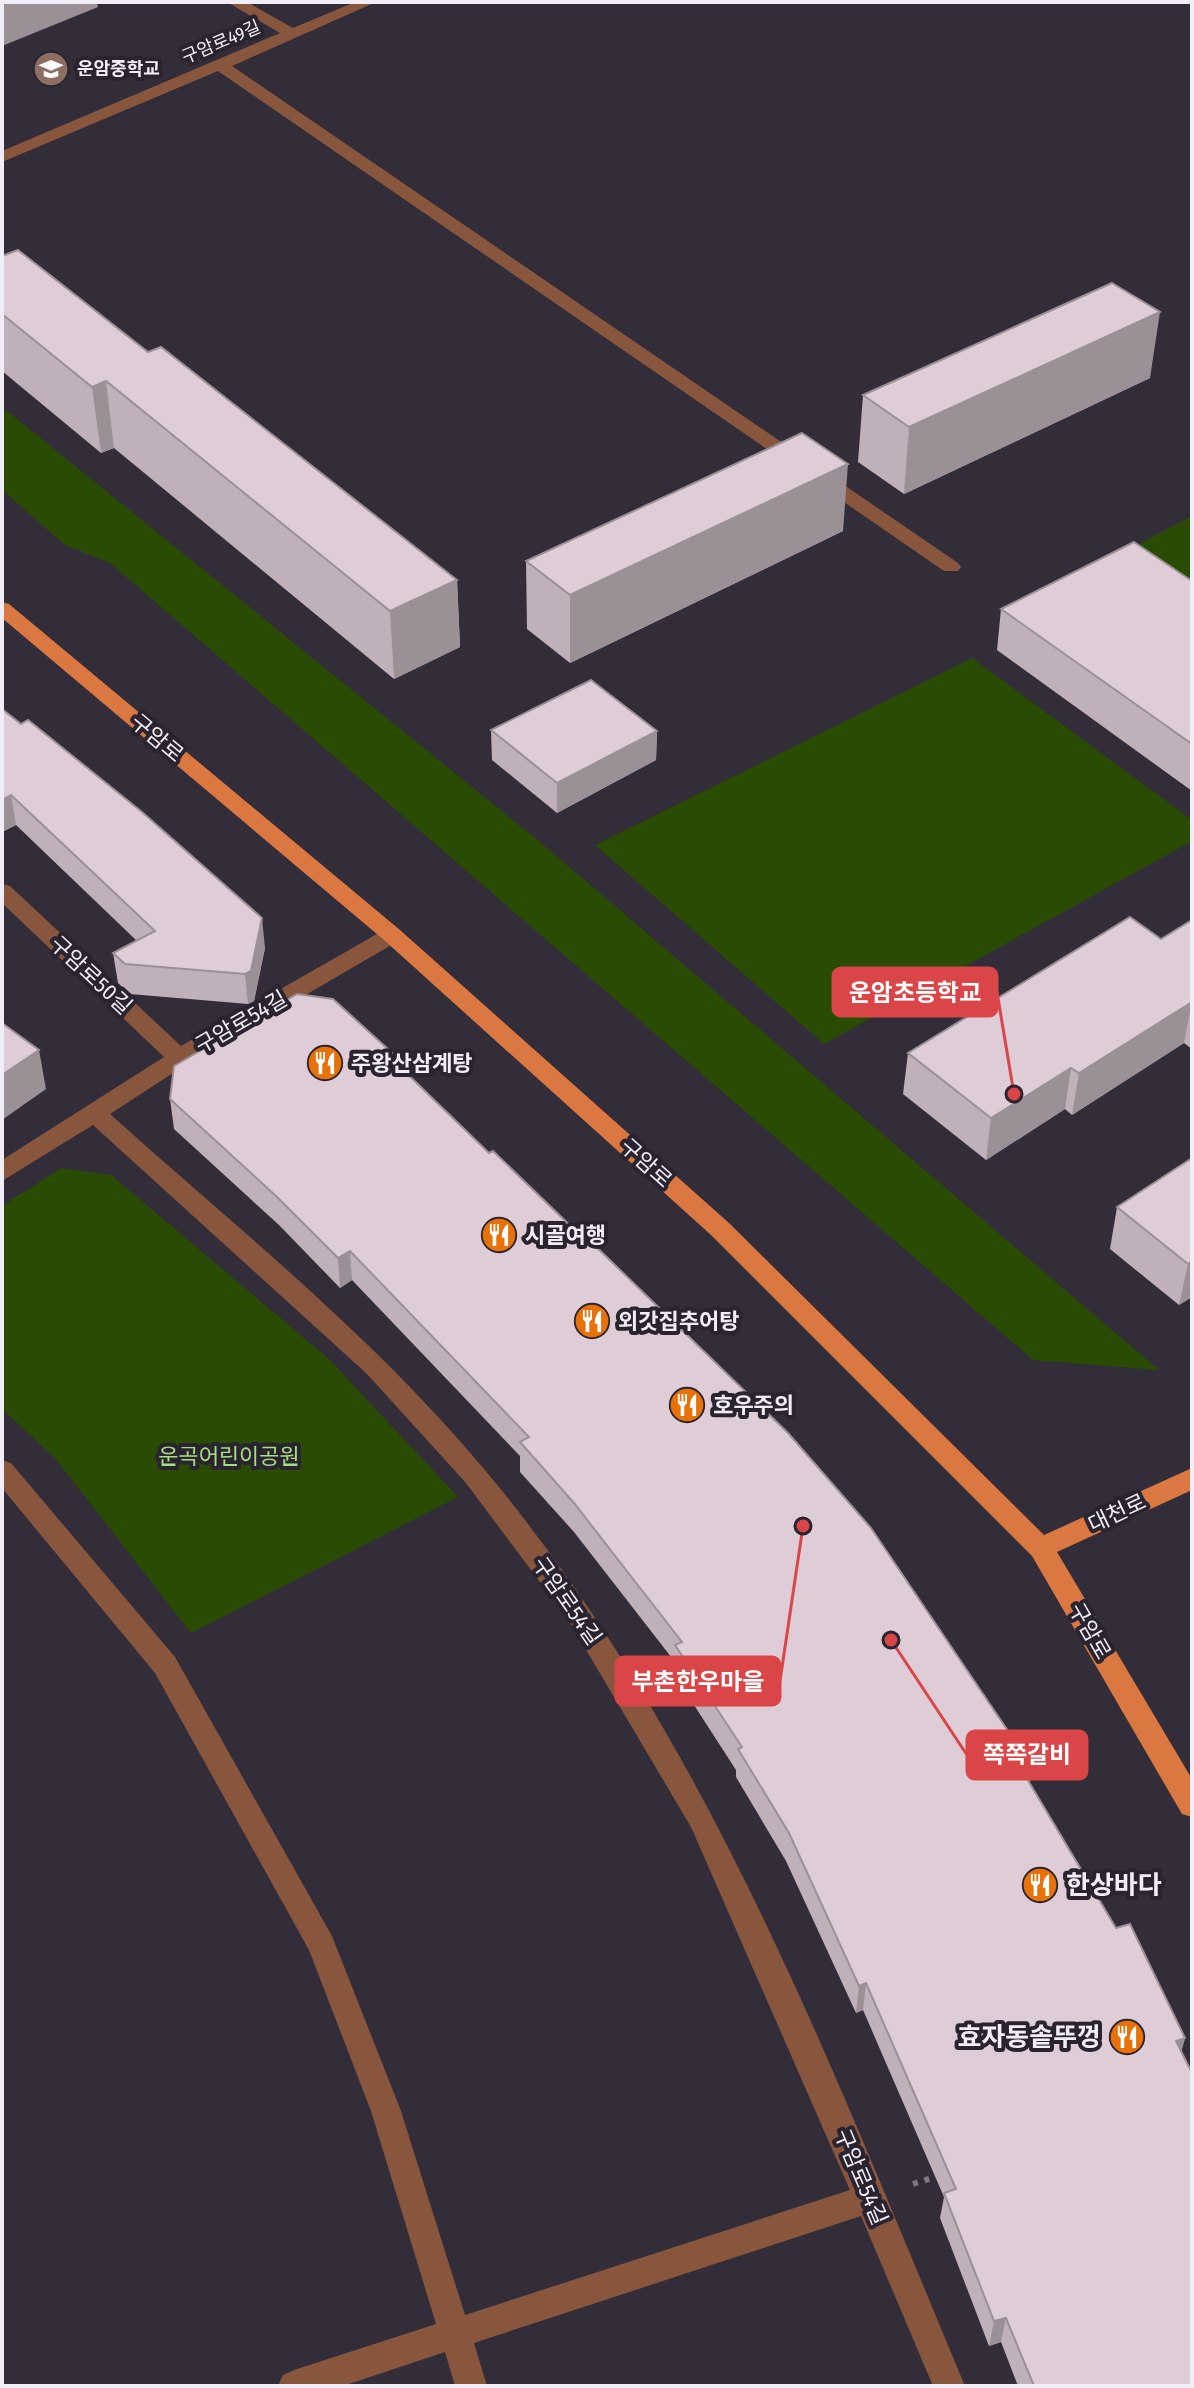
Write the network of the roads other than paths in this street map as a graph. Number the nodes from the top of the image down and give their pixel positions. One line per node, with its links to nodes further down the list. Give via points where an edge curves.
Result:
1 (235, 2): 3 (street)
2 (368, 2): 3 (street, 구암로49길)
3 (293, 34): 4 (street, 구암로49길)
4 (220, 65): 5 (street, 구암로49길); 6 (street)
5 (2, 157)
6 (951, 567)
7 (2, 608): 9 (main road, 구암로)
8 (2, 892): 10 (street, 구암로50길)
9 (392, 935): 10 (street, 구암로54길); 15 (main road, 구암로, via 720,1229)
10 (179, 1058): 11 (street, 구암로54길)
11 (93, 1112): 12 (street, 구암로54길); 17 (street, 구암로54길, via 376,1367 475,1476 579,1613 702,1820)
12 (2, 1172)
13 (2, 1470): 18 (street, via 165,1665 322,1945 386,2111)
14 (1192, 1478): 15 (main road, 대천로)
15 (1041, 1548): 16 (main road, 구암로)
16 (1192, 1805)
17 (870, 2198): 18 (street); 21 (street, 구암로54길)
18 (455, 2336): 19 (street); 20 (street)
19 (294, 2386)
20 (471, 2386)
21 (949, 2386)

